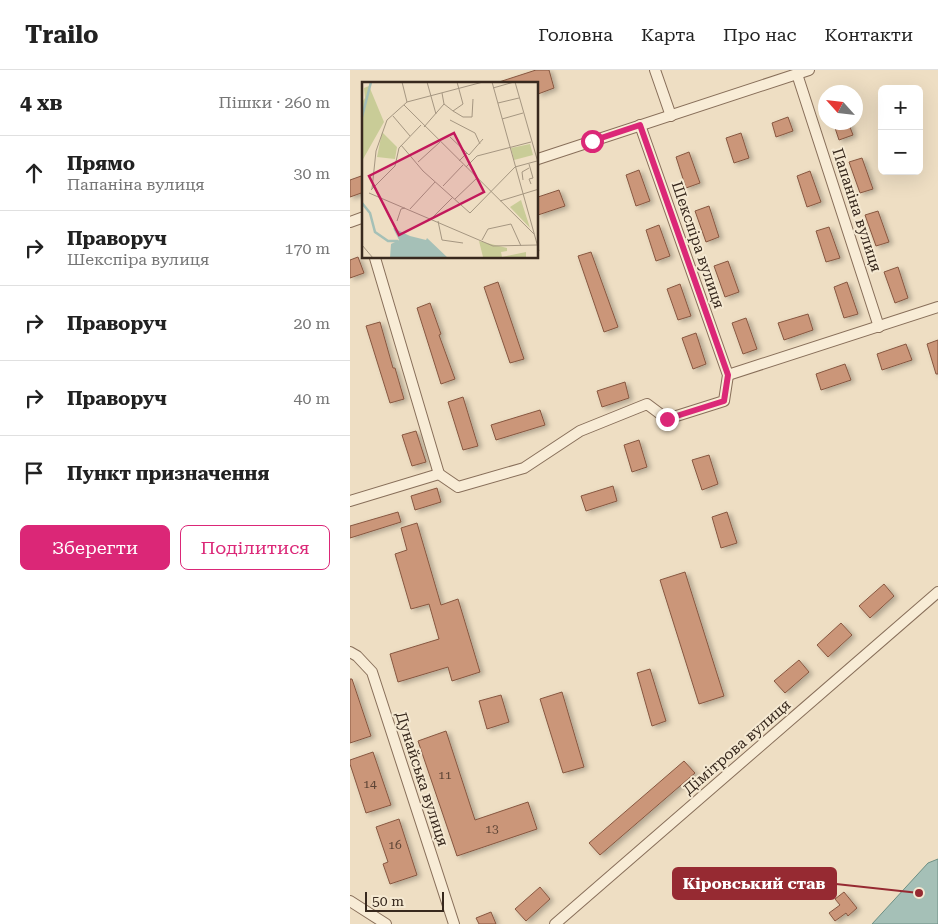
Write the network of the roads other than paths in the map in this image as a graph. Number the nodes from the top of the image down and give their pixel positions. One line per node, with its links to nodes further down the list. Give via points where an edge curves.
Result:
1 (655, 70): 4 (street)
2 (809, 70): 3 (street)
3 (797, 74): 4 (street); 11 (street, Папаніна вулиця)
4 (671, 116): 5 (street)
5 (640, 125): 6 (street); 12 (street, Шекспіра вулиця)
6 (539, 159)
7 (362, 218): 8 (street)
8 (350, 222)
9 (375, 259): 13 (street)
10 (938, 308): 11 (street)
11 (879, 327): 12 (street)
12 (728, 375): 13 (street, via 724,401 667,419 647,404 580,431 524,468 458,487)
13 (439, 474): 14 (street)
14 (350, 502)
15 (938, 592): 20 (street, Дімітрова вулиця)
16 (350, 652): 19 (street, Дунайська вулиця, via 372,672)
17 (350, 901): 18 (street)
18 (386, 924)
19 (454, 924)
20 (555, 924)

